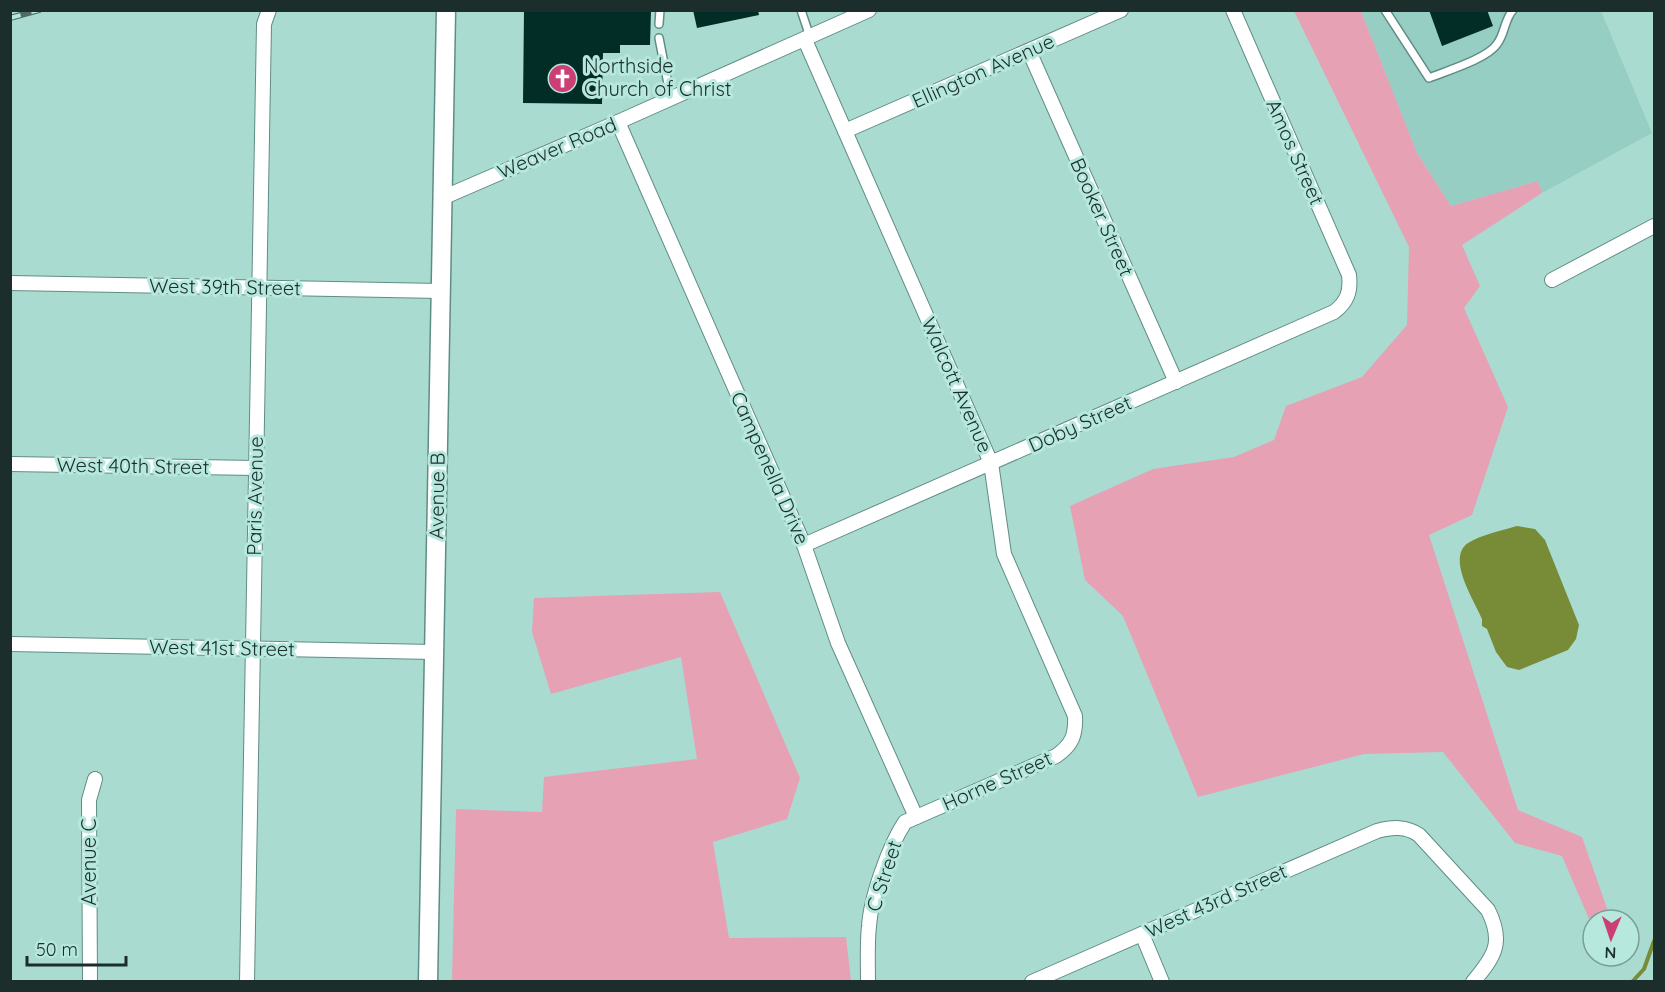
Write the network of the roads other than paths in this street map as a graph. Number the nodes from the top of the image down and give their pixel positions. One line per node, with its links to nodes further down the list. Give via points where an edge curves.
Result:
1 (269, 10): 21 (street, Paris Avenue, via 264,24)
2 (446, 10): 17 (main road, Avenue B)
3 (660, 10): 10 (lane)
4 (801, 10): 12 (lane)
5 (869, 10): 12 (street, Weaver Road)
6 (1121, 10): 13 (street, Ellington Avenue)
7 (1233, 10): 23 (street, Amos Street, via 1349,275)
8 (1385, 10): 9 (lane, via 1429,78 1495,48)
9 (1513, 10)
10 (659, 24)
11 (659, 38): 14 (lane)
12 (807, 38): 14 (street, Weaver Road); 16 (street, Walcott Avenue)
13 (1029, 51): 16 (street, Ellington Avenue); 24 (street, Booker Street)
14 (671, 99): 15 (street, Weaver Road)
15 (618, 122): 17 (street, Weaver Road); 28 (street, Campenella Drive)
16 (844, 131): 25 (street, Walcott Avenue)
17 (442, 198): 22 (main road, Avenue B)
18 (1654, 226): 19 (street)
19 (1552, 280)
20 (10, 283): 21 (street, West 39th Street)
21 (260, 288): 22 (street, West 39th Street); 27 (street, Paris Avenue)
22 (440, 291): 31 (main road, Avenue B)
23 (1348, 295): 24 (street, Doby Street, via 1334,312)
24 (1176, 382): 25 (street, Doby Street)
25 (991, 463): 28 (street, Doby Street); 32 (street, Walcott Avenue, via 1004,554 1075,716)
26 (10, 464): 27 (street, West 40th Street)
27 (256, 468): 30 (street, Paris Avenue)
28 (804, 545): 34 (street, Campenella Drive, via 838,643)
29 (10, 644): 30 (street, West 41st Street)
30 (252, 648): 31 (street, West 41st Street); 37 (street, Paris Avenue)
31 (434, 652): 38 (main road, Avenue B)
32 (1073, 739): 34 (street, Horne Street, via 1056,756)
33 (95, 779): 36 (street, Avenue C, via 89,800)
34 (916, 816): 39 (street, C Street, via 904,822 896,835 875,894 869,924)
35 (1142, 934): 40 (street, West 43rd Street); 41 (street); 42 (street, West 43rd Street, via 1377,831 1402,828 1419,835 1488,910 1496,924 1494,953)
36 (90, 981)
37 (247, 981)
38 (428, 981)
39 (868, 981)
40 (1032, 981)
41 (1162, 981)
42 (1473, 981)

